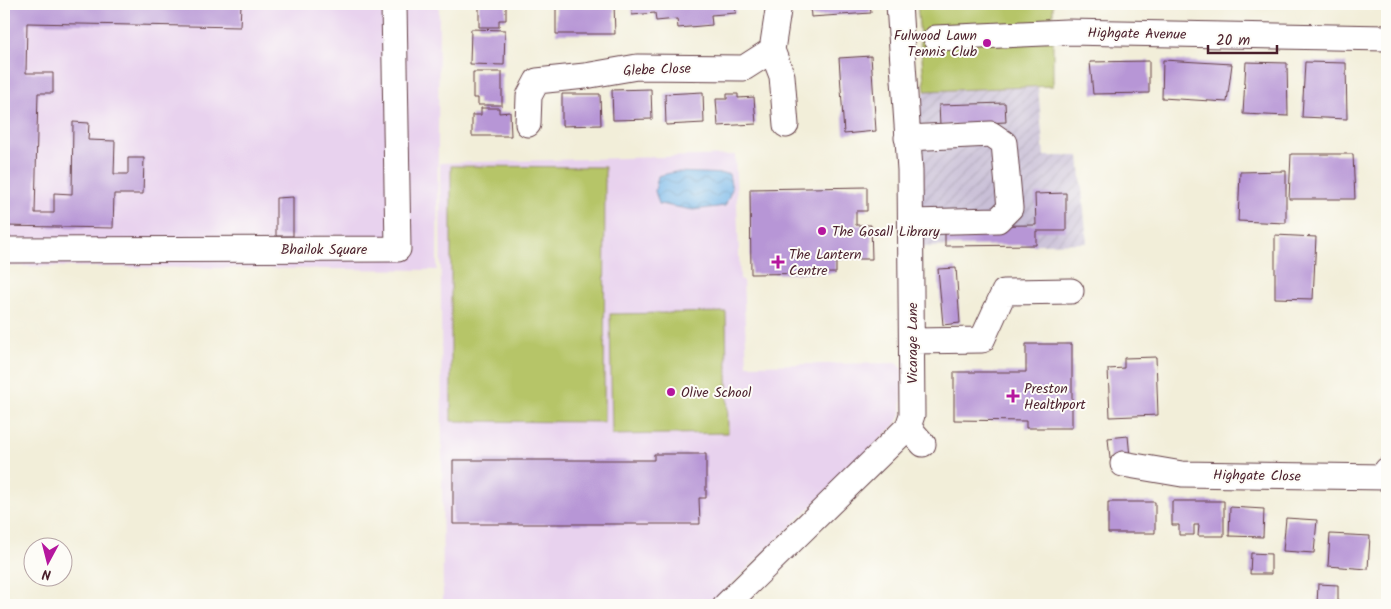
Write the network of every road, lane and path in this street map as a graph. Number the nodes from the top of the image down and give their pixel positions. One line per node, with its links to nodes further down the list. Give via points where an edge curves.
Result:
1 (394, 4): 11 (street, Bhailok Square, via 398,249)
2 (779, 4): 6 (street)
3 (899, 4): 9 (street, Vicarage Lane)
4 (936, 38): 5 (street, Highgate Avenue, via 1067,32)
5 (1387, 38)
6 (772, 50): 7 (street, Glebe Close, via 744,68 637,67 537,81 529,96); 8 (street, via 782,76)
7 (528, 124)
8 (786, 125)
9 (907, 138): 10 (street, Vicarage Lane); 10 (street, via 991,134 1004,143 1010,208 998,220)
10 (911, 222): 13 (street, Vicarage Lane)
11 (4, 250)
12 (1071, 290): 13 (street, via 1004,292 982,340)
13 (913, 341): 16 (street, Vicarage Lane, via 912,415 916,436)
14 (1122, 464): 15 (street, Highgate Close, via 1182,474 1385,477)
15 (1387, 470)
16 (726, 605)

